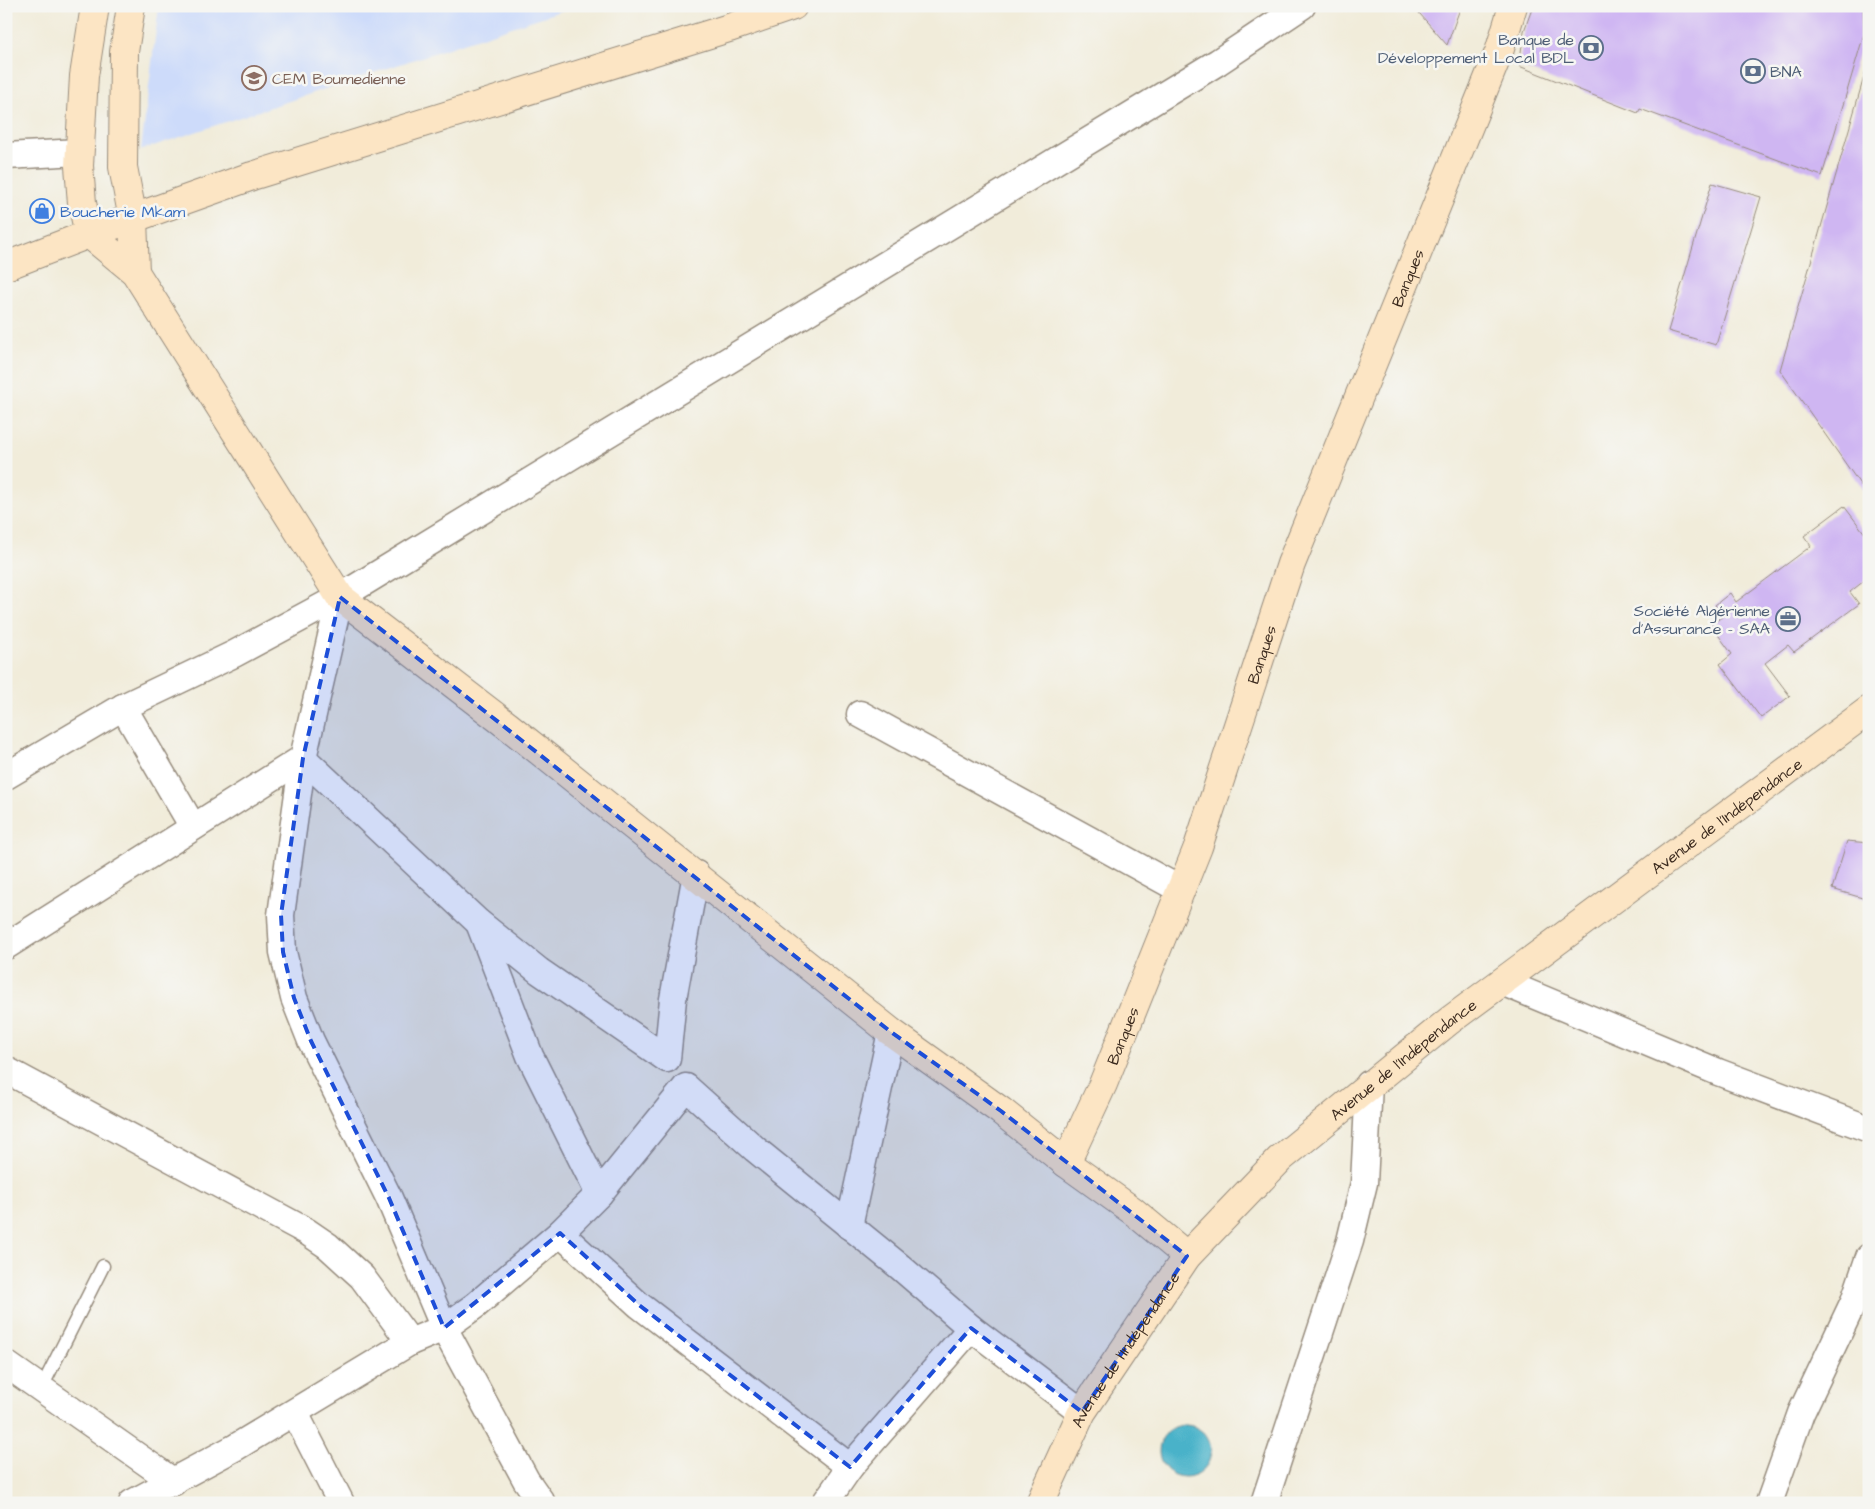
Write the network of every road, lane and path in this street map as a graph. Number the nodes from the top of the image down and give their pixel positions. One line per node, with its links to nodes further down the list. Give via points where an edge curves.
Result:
1 (95, 6): 6 (street, via 84,76)
2 (131, 6): 8 (street, via 124,52 123,167)
3 (793, 6): 8 (street, via 252,176)
4 (1302, 6): 12 (street, via 1210,67)
5 (1513, 6): 20 (street, Banques, via 1499,52 1291,564)
6 (80, 152): 7 (street); 9 (street, via 82,203)
7 (6, 156)
8 (133, 218): 9 (street); 11 (street)
9 (88, 234): 10 (street); 11 (street)
10 (6, 266)
11 (135, 272): 12 (street)
12 (340, 597): 13 (street, via 234,654); 16 (street); 19 (street)
13 (123, 707): 17 (street); 18 (street)
14 (1869, 710): 23 (street, Avenue de l'Indépendance)
15 (860, 714): 20 (street)
16 (303, 758): 18 (street); 21 (street); 38 (street, via 281,915 283,952 294,998 311,1041 389,1198)
17 (6, 776)
18 (193, 826): 22 (street)
19 (696, 874): 24 (street); 25 (street, via 673,999)
20 (1181, 890): 30 (street, Banques, via 1103,1084)
21 (478, 922): 25 (street, via 539,971); 31 (street, via 530,1056)
22 (6, 946)
23 (1502, 982): 27 (street, Avenue de l'Indépendance); 29 (street, via 1718,1072)
24 (891, 1032): 30 (street, via 1001,1111); 32 (street)
25 (667, 1059): 28 (street)
26 (6, 1070): 40 (street, via 306,1231 362,1276)
27 (1369, 1084): 34 (street, Avenue de l'Indépendance, via 1280,1159); 52 (street, via 1364,1183 1350,1241)
28 (686, 1087): 31 (street); 32 (street)
29 (1869, 1129)
30 (1066, 1163): 34 (street, via 1133,1211)
31 (599, 1194): 33 (street)
32 (849, 1226): 39 (street)
33 (560, 1233): 38 (street, via 510,1278); 45 (street, via 639,1305)
34 (1187, 1256): 43 (street, Avenue de l'Indépendance)
35 (1869, 1257): 37 (street)
36 (103, 1266): 42 (lane)
37 (1862, 1310): 53 (street, via 1801,1413)
38 (444, 1328): 40 (street); 49 (street, via 526,1480)
39 (971, 1328): 43 (street); 45 (street)
40 (410, 1342): 44 (street)
41 (6, 1364): 42 (street)
42 (41, 1389): 46 (street)
43 (1082, 1412): 51 (street, Avenue de l'Indépendance)
44 (295, 1413): 46 (street); 48 (street)
45 (850, 1467): 50 (street)
46 (174, 1482): 47 (street)
47 (132, 1503)
48 (341, 1503)
49 (542, 1503)
50 (825, 1503)
51 (1040, 1503)
52 (1264, 1503)
53 (1769, 1503)

